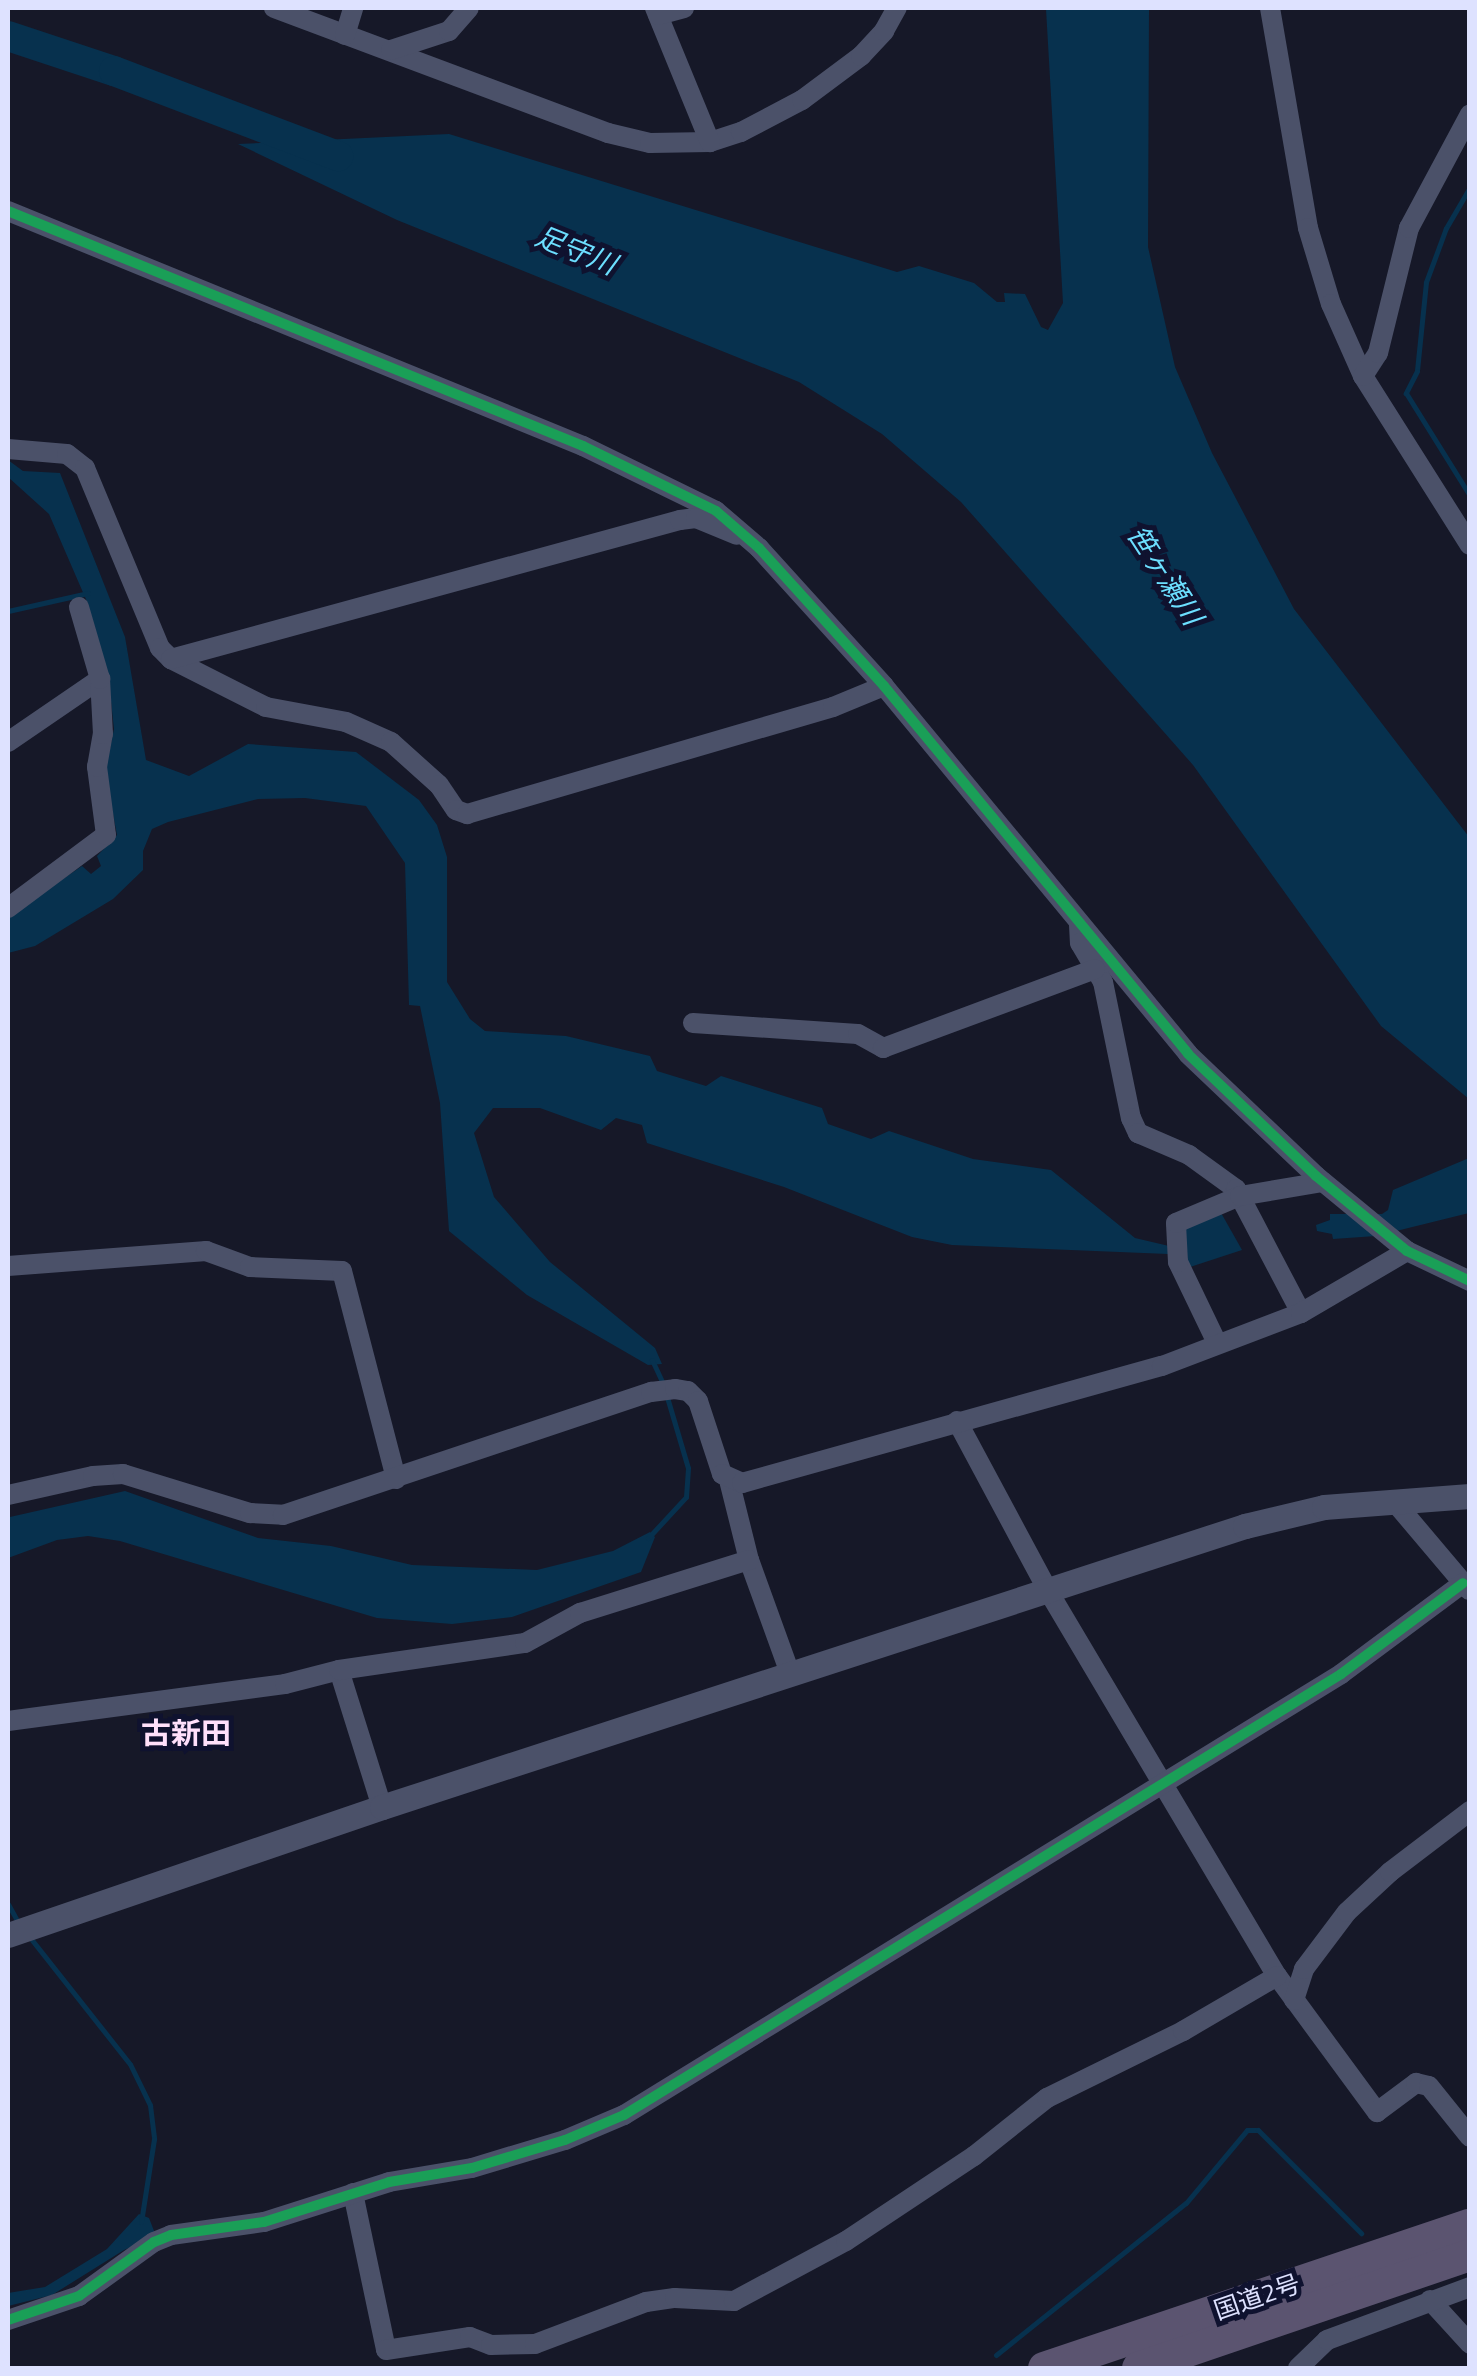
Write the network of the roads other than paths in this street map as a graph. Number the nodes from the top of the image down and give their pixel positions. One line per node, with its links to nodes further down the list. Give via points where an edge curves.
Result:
1 (274, 8): 8 (street)
2 (353, 8): 8 (street)
3 (470, 8): 9 (street, via 449,31)
4 (684, 8): 7 (street)
5 (897, 8): 11 (street, via 884,31 836,78 741,132)
6 (1270, 8): 13 (street, via 1308,228)
7 (657, 11): 11 (street)
8 (345, 34): 9 (street)
9 (391, 50): 11 (street, via 608,133 650,143)
10 (1470, 114): 13 (street, via 1409,228 1378,352)
11 (710, 142)
12 (8, 211): 15 (street, via 583,446 670,485)
13 (1362, 376): 16 (street)
14 (8, 449): 18 (street, via 67,454 84,468 160,648)
15 (746, 536): 18 (street, via 696,518 680,520); 20 (street)
16 (1470, 545)
17 (79, 606): 19 (street)
18 (171, 659): 20 (street, via 266,707 346,722 392,742 467,814)
19 (100, 679): 21 (street); 22 (street, via 98,767 106,836)
20 (884, 686): 23 (street)
21 (8, 742)
22 (8, 908)
23 (1080, 924): 24 (street, via 1080,943); 26 (street, via 1188,1054)
24 (1095, 969): 25 (street, via 884,1048 846,1032); 27 (street, via 1138,1134 1207,1166)
25 (693, 1023)
26 (1328, 1185): 27 (street); 28 (street)
27 (1240, 1196): 31 (street); 32 (street, via 1176,1222 1176,1248)
28 (1407, 1251): 30 (street); 31 (street)
29 (8, 1266): 34 (street, via 206,1251 250,1268 342,1270)
30 (1470, 1280)
31 (1301, 1314): 32 (street)
32 (1218, 1343): 33 (street, via 1162,1366)
33 (957, 1420): 35 (street, via 742,1483); 41 (street)
34 (396, 1479): 35 (street, via 675,1388 698,1401); 36 (street, via 283,1515 250,1513 124,1474)
35 (729, 1480): 39 (street)
36 (8, 1495)
37 (1470, 1496): 38 (street)
38 (1393, 1500): 40 (street); 41 (street, via 1324,1507 1245,1526)
39 (748, 1560): 42 (street, via 580,1614 525,1643); 43 (street)
40 (1466, 1587): 45 (street)
41 (1047, 1589): 43 (street); 45 (street)
42 (339, 1670): 44 (street, via 285,1684); 46 (street)
43 (790, 1673): 46 (street)
44 (8, 1721)
45 (1160, 1786): 49 (street); 52 (street, via 624,2116 472,2168)
46 (382, 1807): 48 (street)
47 (1470, 1811): 50 (street, via 1347,1912 1304,1969)
48 (18, 1931)
49 (1277, 1976): 50 (street); 59 (street, via 1047,2098 846,2241 734,2301 646,2302 535,2344 491,2345 470,2337)
50 (1294, 2000): 51 (street, via 1378,2112 1416,2083 1429,2086)
51 (1470, 2137)
52 (353, 2194): 57 (street, via 264,2222 171,2234 80,2296); 59 (street)
53 (1470, 2225): 61 (highway, 国道2号)
54 (1470, 2254): 62 (highway, 国道2号)
55 (1470, 2287): 56 (street)
56 (1430, 2300): 58 (street); 60 (street, via 1326,2340)
57 (8, 2320)
58 (1470, 2344)
59 (388, 2359)
60 (1302, 2367)
61 (1044, 2368)
62 (1138, 2368)

